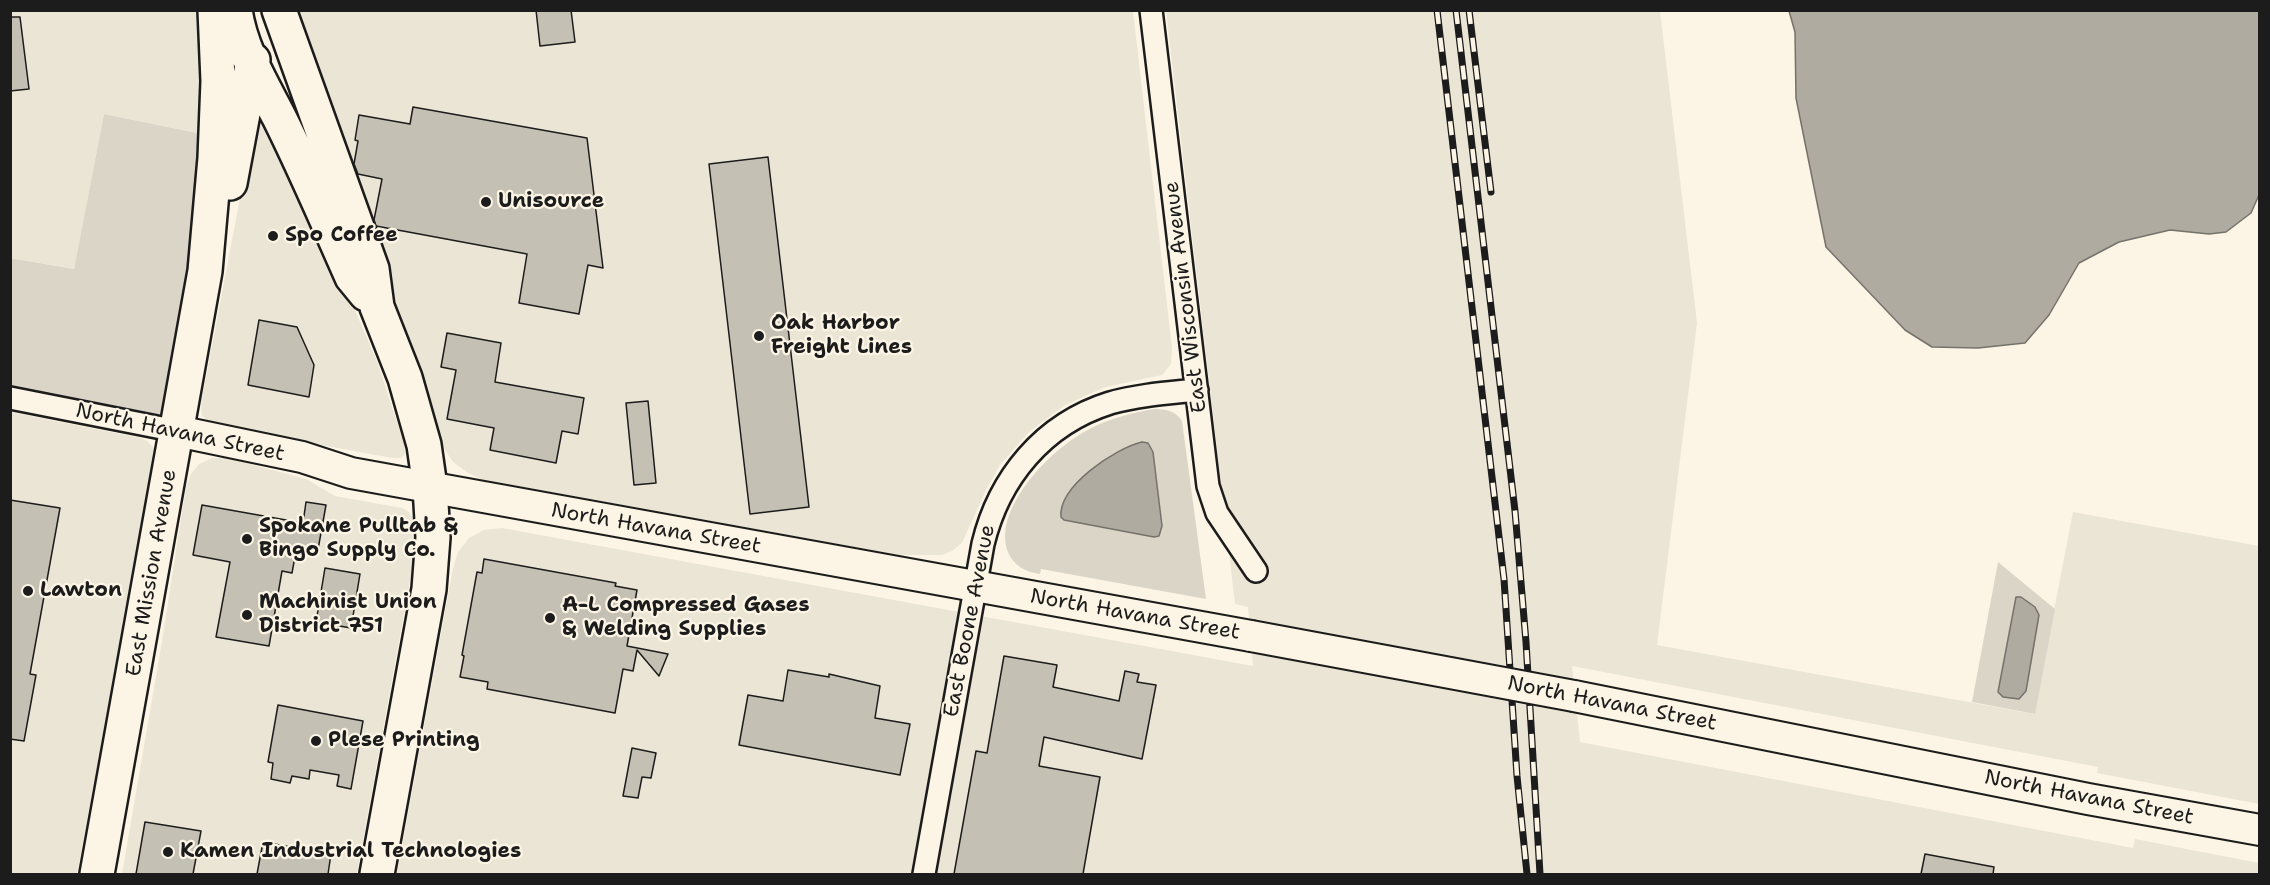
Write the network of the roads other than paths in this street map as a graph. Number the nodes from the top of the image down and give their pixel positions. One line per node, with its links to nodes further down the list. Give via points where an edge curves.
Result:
1 (215, 10): 7 (main road, East Mission Avenue, via 218,81)
2 (235, 10): 6 (main road)
3 (256, 10): 6 (main road, East Mission Avenue)
4 (279, 10): 8 (main road, via 372,269)
5 (1151, 10): 9 (street, East Wisconsin Avenue)
6 (252, 68): 7 (main road, East Mission Avenue, via 230,182); 8 (main road, via 352,277)
7 (205, 272): 11 (main road, East Mission Avenue)
8 (377, 307): 12 (main road, via 416,414)
9 (1197, 390): 13 (street, East Wisconsin Avenue, via 1212,502); 14 (street, East Boone Avenue, via 1133,398 1094,408 1037,445 1021,462 996,503)
10 (10, 398): 11 (street, North Havana Street)
11 (177, 431): 12 (street, North Havana Street, via 302,458 351,473); 16 (main road, East Mission Avenue)
12 (430, 487): 14 (street, North Havana Street); 17 (main road, via 433,537 429,589)
13 (1256, 571)
14 (975, 587): 15 (street, North Havana Street, bridge, via 1651,711); 18 (street, East Boone Avenue)
15 (2259, 830)
16 (97, 874)
17 (377, 874)
18 (924, 874)

